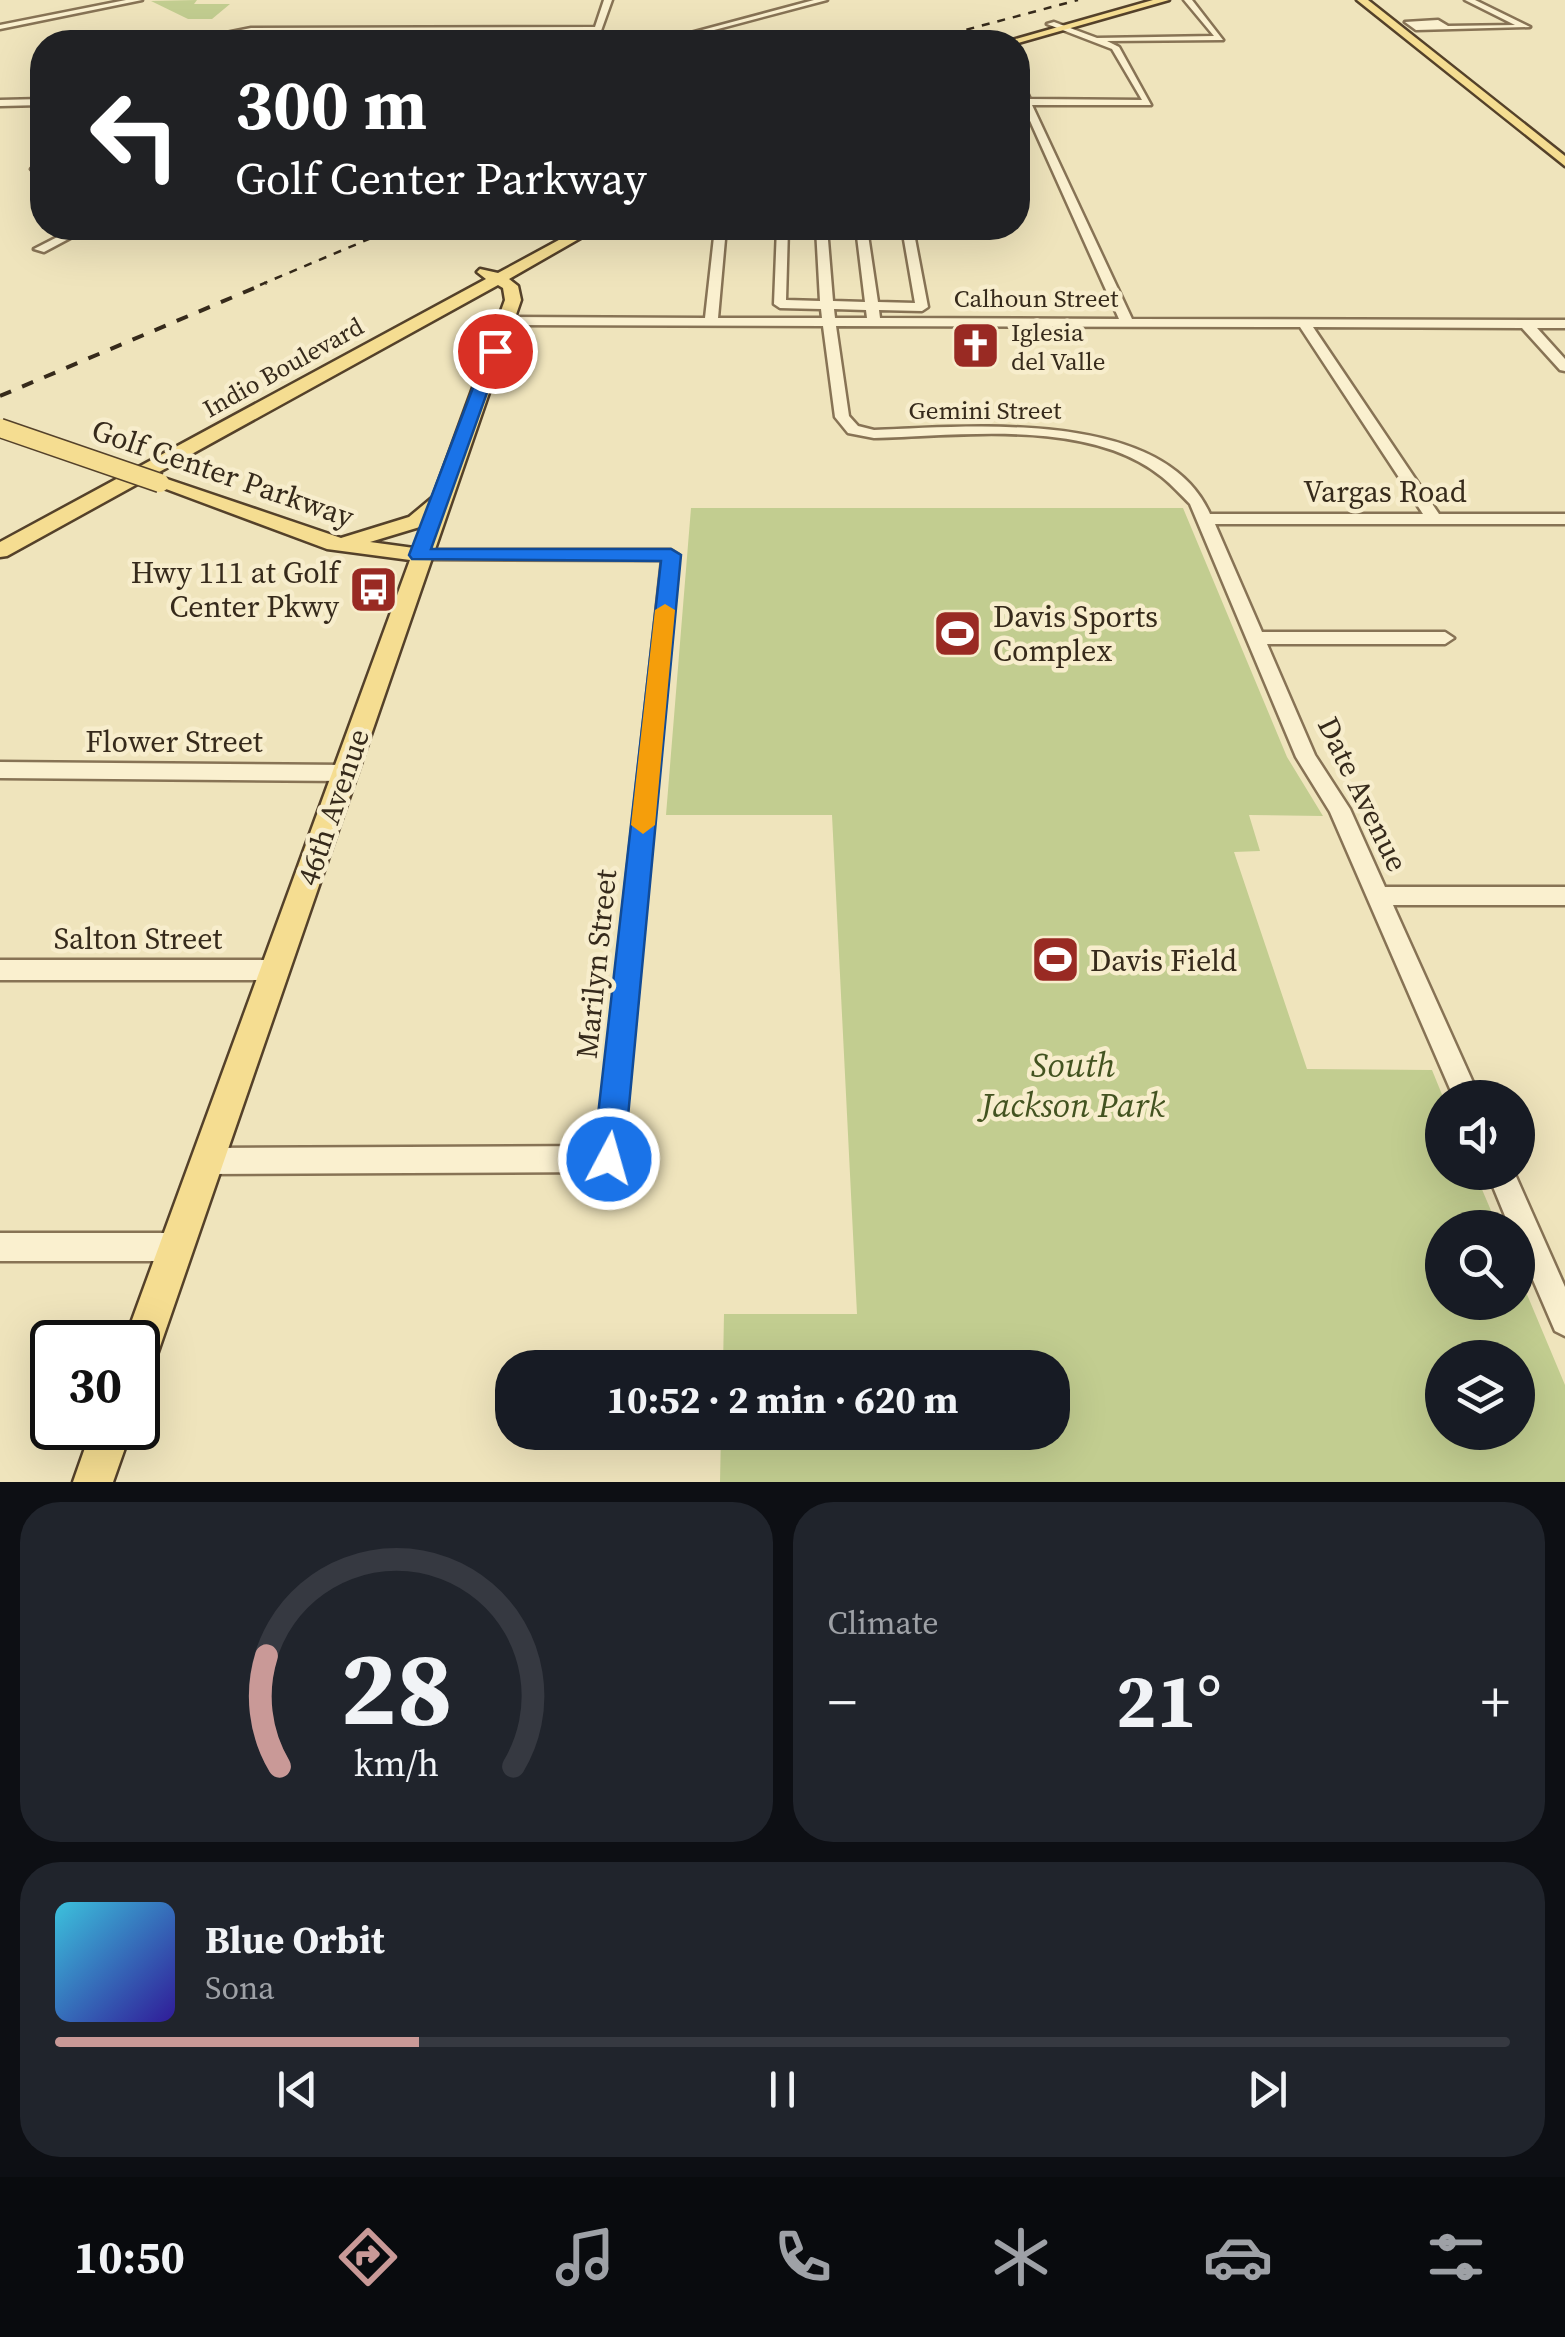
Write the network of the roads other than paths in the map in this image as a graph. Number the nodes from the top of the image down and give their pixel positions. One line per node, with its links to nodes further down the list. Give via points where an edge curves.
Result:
1 (138, 0): 10 (street)
2 (608, 0): 12 (street)
3 (824, 0): 14 (street)
4 (1142, 0): 9 (main road)
5 (1164, 0): 9 (main road)
6 (1188, 0): 17 (street, via 1220,38)
7 (1362, 0): 22 (main road)
8 (1469, 0): 11 (street, via 1526,28)
9 (1056, 26): 15 (main road); 16 (main road); 17 (street)
10 (0, 27)
11 (1446, 28)
12 (598, 29): 13 (street)
13 (251, 30)
14 (708, 30)
15 (1030, 32)
16 (1030, 35)
17 (1098, 39): 20 (street, via 1115,47 1148,103)
18 (0, 102): 19 (street)
19 (30, 102)
20 (1030, 102)
21 (1030, 119): 37 (street)
22 (1565, 162)
23 (58, 240): 31 (street)
24 (550, 240): 32 (main road, Indio Boulevard)
25 (566, 240): 32 (main road, Indio Boulevard)
26 (719, 240): 38 (street)
27 (782, 240): 33 (street, via 780,304)
28 (823, 240): 33 (street)
29 (863, 240): 34 (street)
30 (910, 240): 35 (street)
31 (40, 249)
32 (491, 276): 36 (main road, via 514,292); 48 (main road, Indio Boulevard); 50 (main road, Indio Boulevard)
33 (828, 314): 34 (street, Calhoun Street); 38 (street, Calhoun Street); 45 (street, Gemini Street, via 842,418 853,430 1097,440 1166,470 1184,485)
34 (872, 314): 35 (street, Calhoun Street)
35 (924, 314): 37 (street, Calhoun Street)
36 (506, 321): 38 (street, Calhoun Street); 44 (main road, 46th Avenue)
37 (1126, 321): 39 (street, Calhoun Street)
38 (711, 322)
39 (1302, 322): 40 (street, Calhoun Street); 46 (street)
40 (1526, 324): 41 (street, Calhoun Street); 42 (street)
41 (1565, 324)
42 (1565, 367)
43 (0, 428): 49 (main road, Golf Center Parkway, bridge)
44 (439, 501): 49 (main road, via 395,530); 51 (main road, 46th Avenue)
45 (1204, 519): 46 (street, Vargas Road); 53 (street, Date Avenue)
46 (1434, 519): 47 (street, Vargas Road)
47 (1565, 519)
48 (0, 533)
49 (334, 544): 51 (main road, Golf Center Parkway)
50 (0, 551)
51 (419, 555): 52 (street, Golf Center Parkway); 56 (main road, 46th Avenue)
52 (671, 555): 62 (street, Marilyn Street, via 609,1159)
53 (1254, 638): 54 (street); 57 (street, Date Avenue)
54 (1446, 638)
55 (0, 770): 56 (street, Flower Street)
56 (347, 773): 60 (main road, 46th Avenue)
57 (1378, 896): 58 (street); 61 (street, Date Avenue)
58 (1565, 896)
59 (0, 970): 60 (street, Salton Street)
60 (276, 970): 62 (main road, 46th Avenue)
61 (1459, 1080)
62 (206, 1161): 65 (main road, 46th Avenue)
63 (1508, 1190): 67 (street)
64 (0, 1247): 65 (street)
65 (176, 1247): 66 (main road, 46th Avenue)
66 (150, 1320)
67 (1565, 1320)
68 (104, 1450): 69 (main road)
69 (93, 1482)

